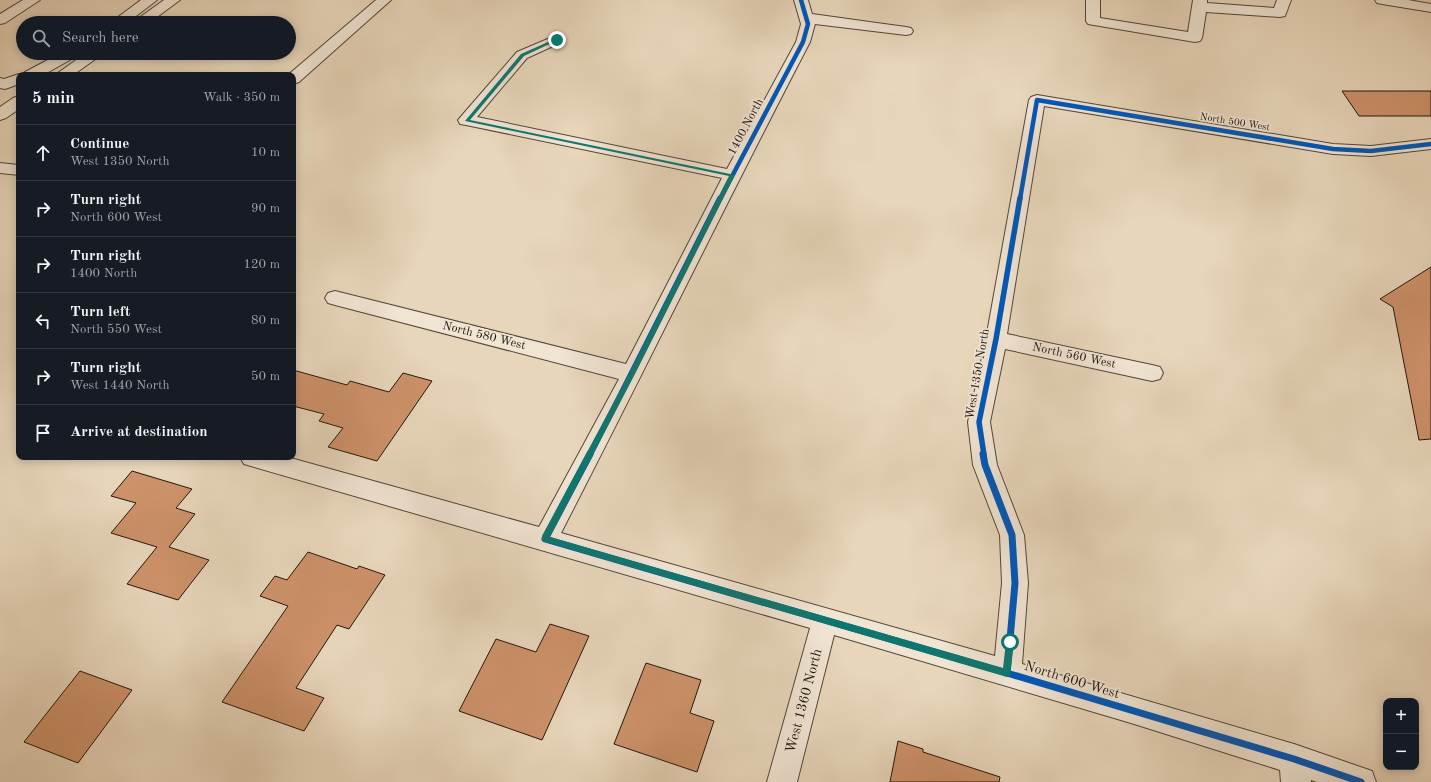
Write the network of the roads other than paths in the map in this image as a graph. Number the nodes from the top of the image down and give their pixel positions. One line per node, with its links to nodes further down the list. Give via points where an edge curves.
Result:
1 (33, 0): 13 (street)
2 (150, 0): 11 (street)
3 (173, 0): 12 (street)
4 (384, 0): 20 (street)
5 (1093, 0): 8 (street, via 1093,21 1195,38)
6 (1284, 0): 8 (street, via 1280,13)
7 (1382, 0): 9 (street)
8 (1200, 3)
9 (1431, 8)
10 (804, 9): 14 (street); 29 (street, 1400 North, via 808,24 803,42)
11 (127, 16)
12 (149, 16)
13 (0, 20)
14 (906, 31)
15 (557, 40): 29 (street, via 522,55 466,120)
16 (59, 60): 18 (street)
17 (86, 60): 19 (street)
18 (37, 72)
19 (68, 72)
20 (296, 76)
21 (16, 80): 22 (street, via 6,84)
22 (0, 83)
23 (1037, 100): 26 (street, North 500 West, via 1333,149 1371,151); 31 (street, West 1350 North)
24 (16, 103): 25 (street)
25 (0, 115)
26 (1431, 144)
27 (0, 168): 28 (street)
28 (16, 170)
29 (732, 175): 33 (street, 1400 North)
30 (335, 298): 33 (street, North 580 West)
31 (996, 339): 32 (street, North 560 West); 37 (street, West 1350 North, via 979,422 985,465 1012,535 1015,583)
32 (1152, 373)
33 (632, 374): 35 (street, 1400 North)
34 (263, 460): 35 (street, North 600 West)
35 (545, 539): 36 (street, North 600 West)
36 (825, 620): 37 (street, North 600 West); 39 (street, West 1360 North)
37 (1007, 673): 38 (street, North 600 West)
38 (1295, 770): 40 (street, North 600 West)
39 (782, 782)
40 (1361, 782)

